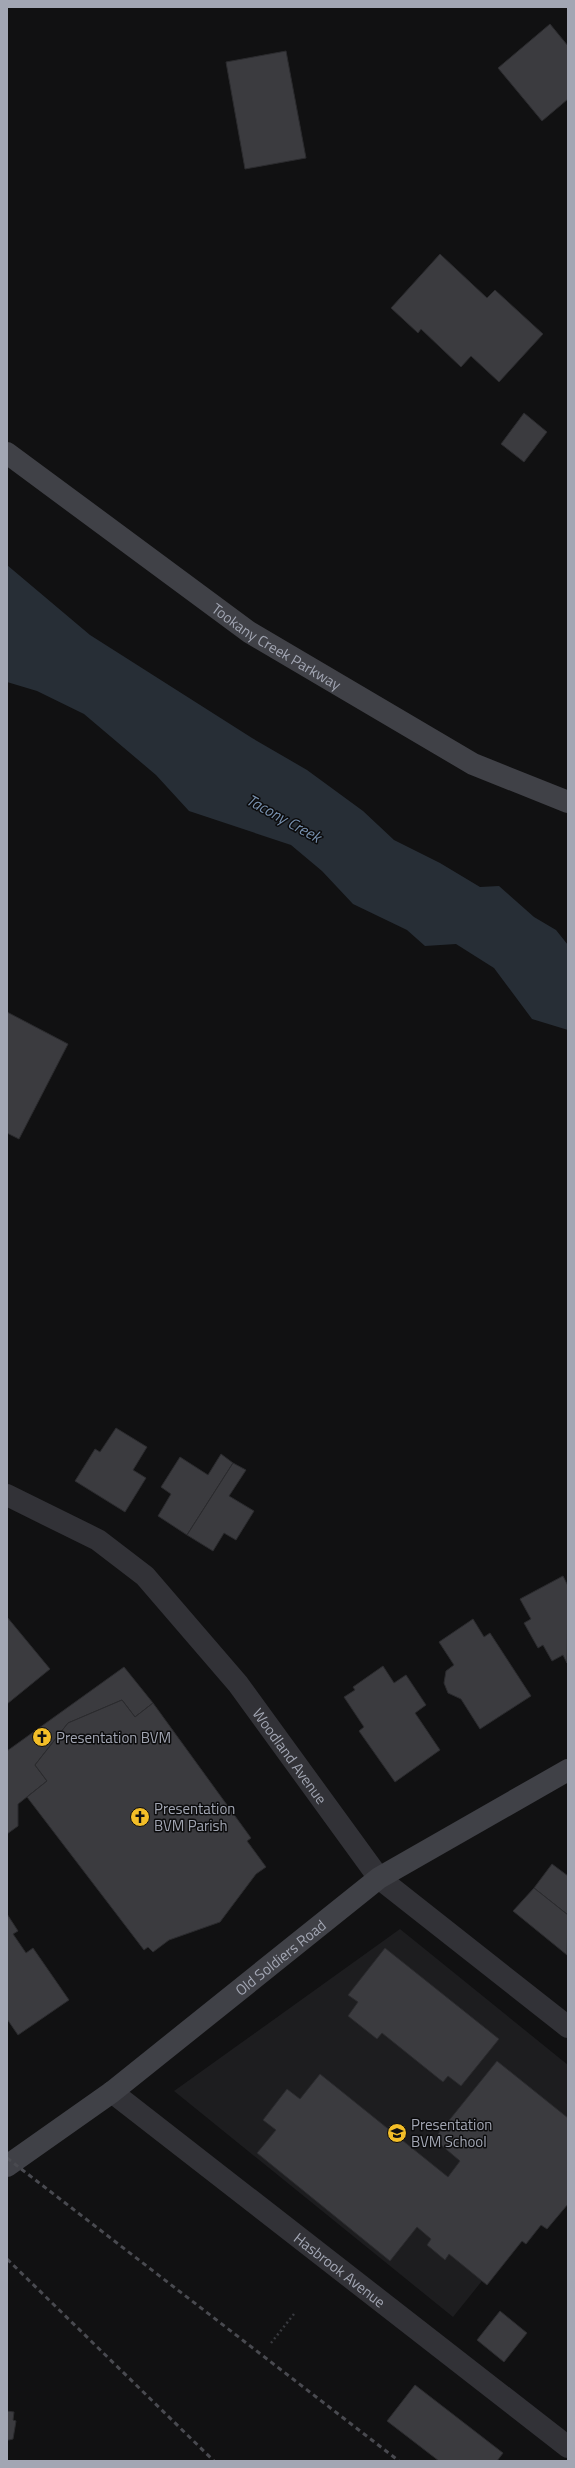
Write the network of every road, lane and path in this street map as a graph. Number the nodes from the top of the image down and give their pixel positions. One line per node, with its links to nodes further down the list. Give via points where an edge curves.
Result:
1 (7, 453): 2 (street, Tookany Creek Parkway, via 249,632 473,764)
2 (568, 802)
3 (7, 1495): 5 (street, Woodland Avenue, via 98,1540 145,1576 238,1684)
4 (568, 1770): 5 (street, Old Soldiers Road)
5 (379, 1878): 6 (street, Woodland Avenue); 7 (street, Old Soldiers Road)
6 (568, 2027)
7 (112, 2092): 8 (street, Old Soldiers Road); 11 (street, Hasbrook Avenue)
8 (7, 2166)
9 (294, 2314): 10 (path)
10 (272, 2342)
11 (568, 2448)

